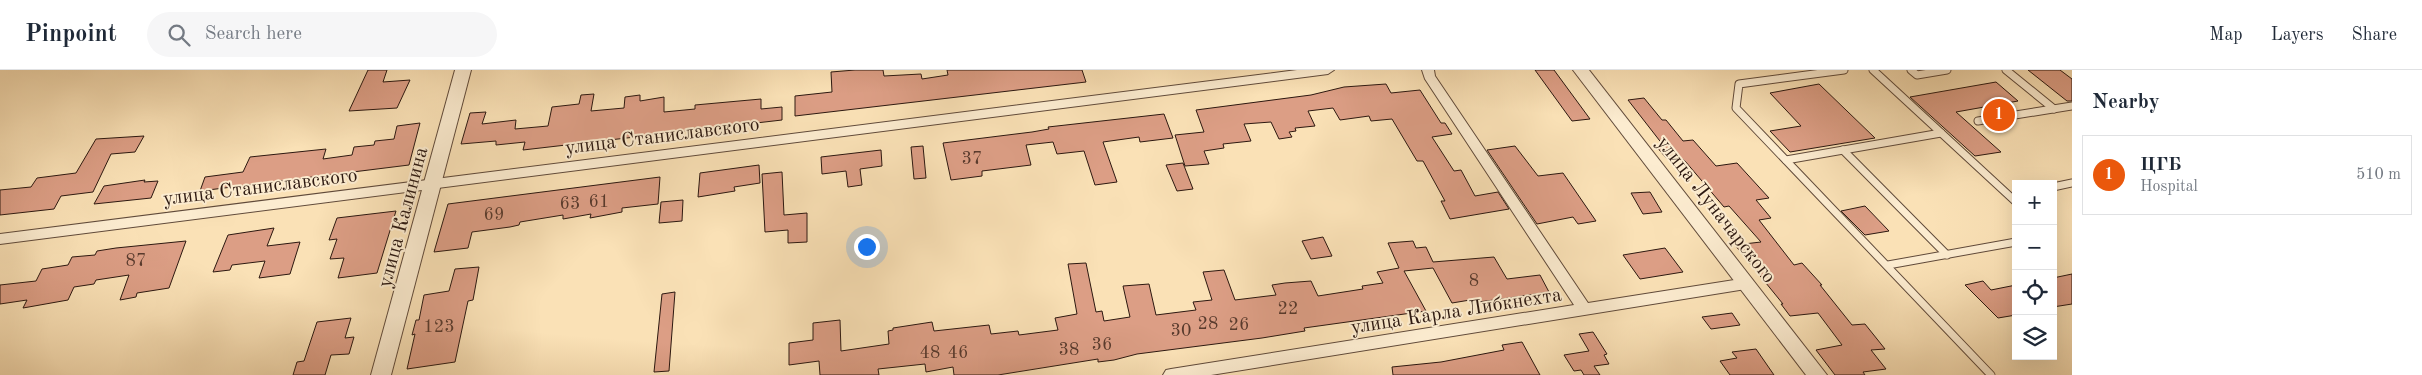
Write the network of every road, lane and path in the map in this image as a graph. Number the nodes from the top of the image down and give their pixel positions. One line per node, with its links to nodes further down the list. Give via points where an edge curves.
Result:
1 (463, 70): 17 (street, улица Калинина)
2 (1328, 70): 17 (street, улица Станиславского)
3 (1428, 70): 25 (street)
4 (1581, 70): 24 (street, улица Луначарского)
5 (1844, 70): 15 (lane, via 1739,84 1736,108)
6 (1873, 70): 13 (lane)
7 (1911, 70): 8 (lane, via 1918,75)
8 (1948, 70)
9 (2006, 70): 11 (lane)
10 (2072, 106): 11 (lane)
11 (2054, 109): 12 (lane)
12 (1978, 121)
13 (1941, 133): 14 (lane); 19 (lane)
14 (1842, 150): 15 (lane); 22 (lane)
15 (1786, 160): 23 (lane)
16 (2072, 183): 18 (lane)
17 (433, 184): 20 (street, улица Станиславского); 26 (street, улица Калинина)
18 (2057, 186)
19 (2012, 194)
20 (0, 240)
21 (2012, 243): 22 (lane)
22 (1947, 255): 23 (lane)
23 (1888, 265): 29 (lane)
24 (1746, 284): 25 (street, улица Карла Либкнехта); 28 (street, улица Луначарского)
25 (1585, 310): 27 (street, улица Карла Либкнехта)
26 (381, 375)
27 (1171, 375)
28 (1817, 375)
29 (1991, 375)

